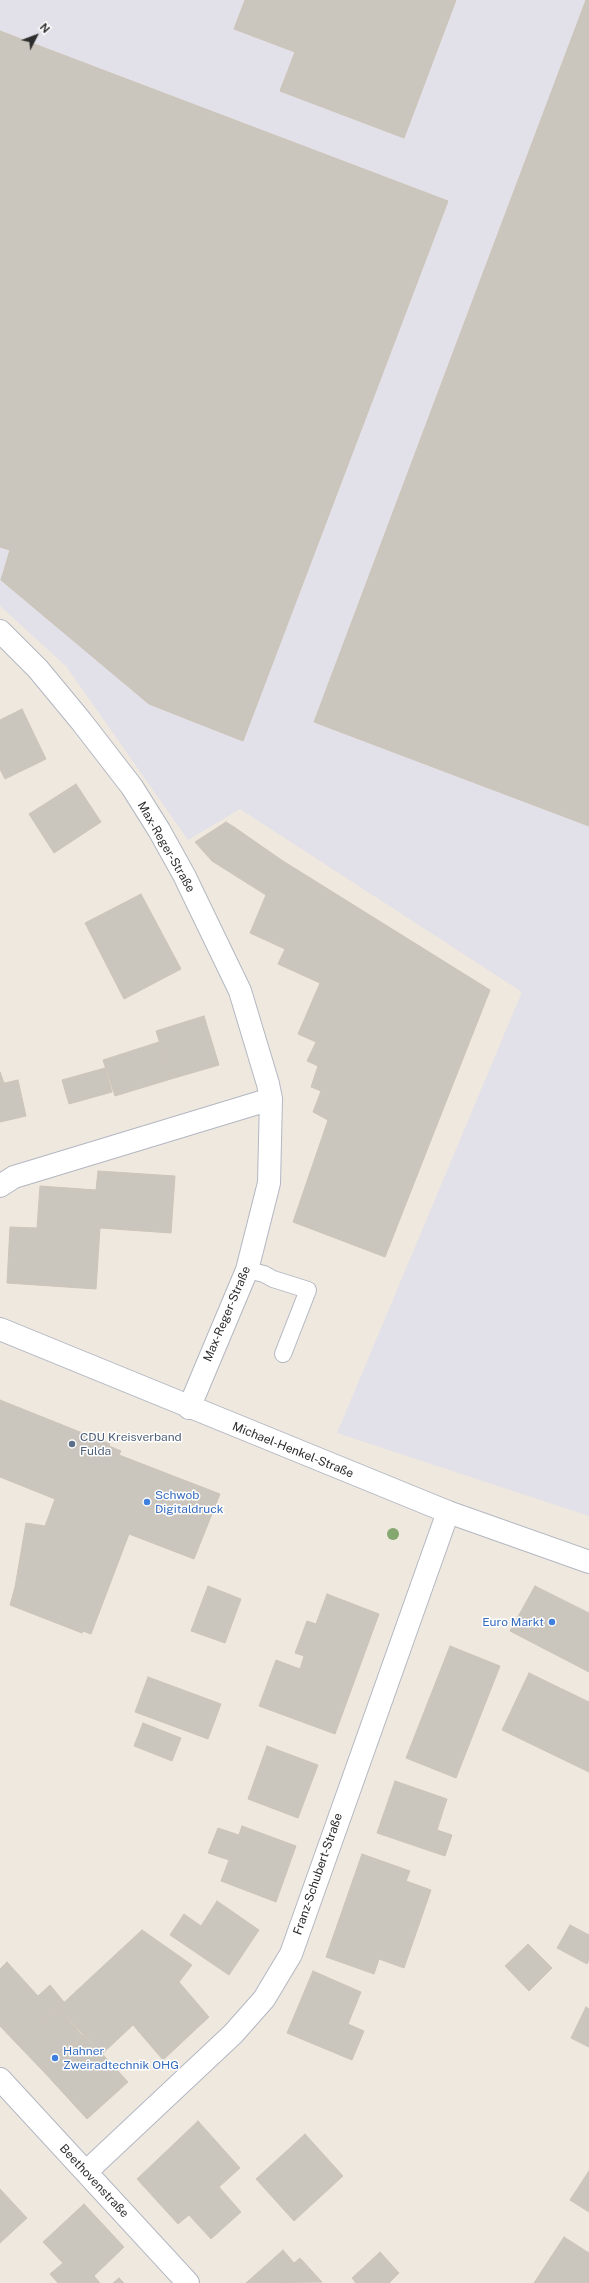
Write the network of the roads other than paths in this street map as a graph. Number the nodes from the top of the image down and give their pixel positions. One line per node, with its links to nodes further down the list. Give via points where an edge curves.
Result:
1 (0, 631): 2 (street, Max-Reger-Straße, via 38,669 81,721 132,787 159,830 184,875 240,991)
2 (271, 1099): 3 (street, via 14,1176); 4 (street, Max-Reger-Straße, via 269,1183)
3 (0, 1186)
4 (248, 1270): 6 (lane, via 308,1290); 7 (street, Max-Reger-Straße)
5 (0, 1329): 7 (street, Michael-Henkel-Straße)
6 (283, 1354)
7 (189, 1408): 8 (street, Michael-Henkel-Straße)
8 (448, 1512): 9 (street, Michael-Henkel-Straße); 11 (street, Franz-Schubert-Straße, via 291,1954 264,1999 233,2034)
9 (589, 1562)
10 (0, 2080): 11 (street, Beethovenstraße)
11 (86, 2172): 12 (street, Beethovenstraße)
12 (188, 2283)

